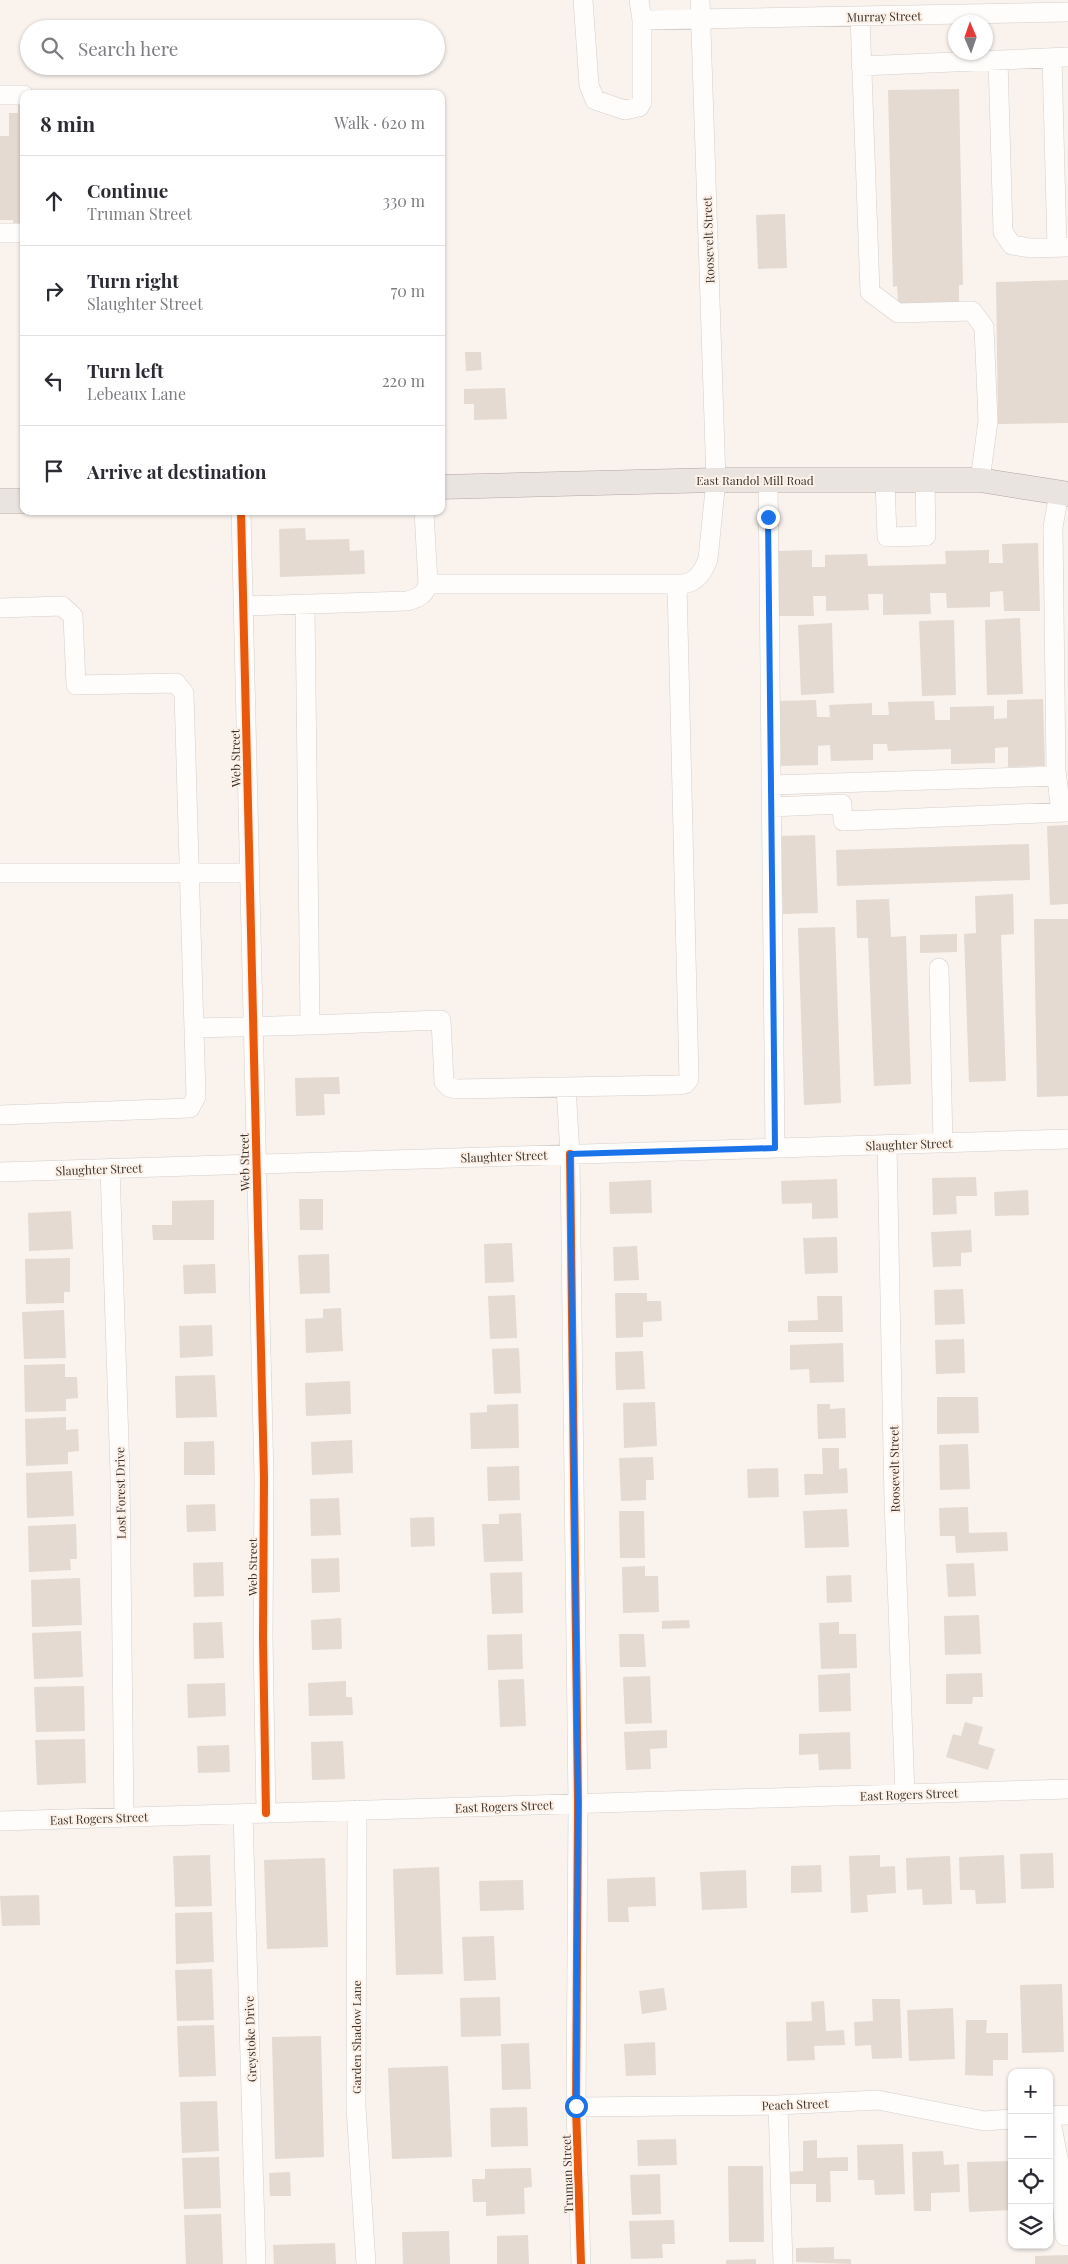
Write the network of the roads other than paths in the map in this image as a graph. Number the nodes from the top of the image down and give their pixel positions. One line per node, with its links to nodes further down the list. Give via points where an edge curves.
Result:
1 (582, 0): 7 (street, via 589,85 595,100 626,110 639,107 642,102)
2 (639, 0): 7 (street)
3 (700, 0): 8 (street, Roosevelt Street)
4 (1017, 7): 5 (street, Murray Street); 6 (street, Murray Street)
5 (1068, 12)
6 (860, 17): 8 (street, Murray Street); 11 (street)
7 (642, 20): 8 (street, Murray Street)
8 (700, 20): 17 (street, Roosevelt Street)
9 (1060, 58): 10 (street); 16 (street)
10 (998, 60): 11 (street); 16 (street, via 1003,232 1012,245)
11 (861, 66): 21 (street, via 870,292 898,313 972,311 984,327 988,422)
12 (0, 95): 13 (street)
13 (20, 95)
14 (0, 233): 15 (street)
15 (20, 233)
16 (1063, 247)
17 (716, 480): 18 (main road, East Randol Mill Road); 22 (main road, East Randol Mill Road); 29 (street, Roosevelt Street, via 708,560 697,578 690,583)
18 (768, 480): 19 (main road, East Randol Mill Road); 35 (street)
19 (885, 480): 20 (main road, East Randol Mill Road); 20 (street, via 887,537 926,536)
20 (925, 480): 21 (main road, East Randol Mill Road)
21 (980, 480): 23 (main road, East Randol Mill Road)
22 (445, 487)
23 (1063, 493): 33 (street, via 1054,527)
24 (20, 501): 25 (main road)
25 (0, 502)
26 (241, 515): 31 (street, Web Street)
27 (424, 515): 28 (street)
28 (428, 584): 29 (street); 30 (street, via 419,598 407,601)
29 (677, 584): 46 (street, via 689,1079 685,1084 676,1085)
30 (305, 605): 31 (street); 44 (street)
31 (243, 606): 41 (street, Web Street)
32 (0, 608): 39 (street, via 62,606 73,616 76,685 176,683 184,693)
33 (1057, 776): 34 (street); 38 (street)
34 (842, 783): 35 (street); 36 (street)
35 (771, 785): 37 (street)
36 (842, 804): 37 (street); 38 (street, via 843,821)
37 (771, 807): 51 (street)
38 (1065, 812)
39 (190, 872): 40 (street); 41 (street); 45 (street)
40 (0, 873)
41 (249, 873): 43 (street, Web Street)
42 (938, 968): 49 (street)
43 (252, 1025): 44 (street); 45 (street); 53 (street, Web Street)
44 (310, 1025): 46 (street, via 441,1020 442,1073 449,1087)
45 (194, 1028): 47 (street, via 196,1097 190,1108)
46 (566, 1087): 52 (street, Truman Street)
47 (0, 1115)
48 (1068, 1139): 49 (street, Slaughter Street)
49 (943, 1143): 50 (street, Slaughter Street)
50 (887, 1144): 51 (street, Slaughter Street); 57 (street, Roosevelt Street, via 894,1500)
51 (775, 1148): 52 (street, Slaughter Street)
52 (570, 1154): 53 (street, Slaughter Street); 58 (street, Truman Street)
53 (256, 1164): 54 (street, Slaughter Street); 60 (street, Web Street, via 264,1478)
54 (110, 1168): 55 (street, Slaughter Street); 62 (street, Lost Forest Drive, via 120,1474)
55 (0, 1172)
56 (1068, 1789): 57 (street, East Rogers Street)
57 (905, 1794): 58 (street, East Rogers Street)
58 (578, 1804): 59 (street, East Rogers Street); 65 (street, Truman Street)
59 (357, 1810): 60 (street, East Rogers Street); 72 (street, Garden Shadow Lane, via 356,2107)
60 (266, 1813): 61 (street, East Rogers Street)
61 (242, 1814): 62 (street, East Rogers Street); 71 (street, Greystoke Drive)
62 (124, 1818): 63 (street, East Rogers Street)
63 (0, 1821)
64 (778, 2105): 65 (street, Peach Street); 68 (street, Peach Street, via 878,2100 984,2121); 74 (street)
65 (576, 2106): 73 (street, Truman Street)
66 (1068, 2115): 67 (street)
67 (1053, 2116)
68 (1008, 2119)
69 (1053, 2135): 70 (street, via 1059,2163 1065,2236)
70 (1068, 2236)
71 (256, 2264)
72 (366, 2264)
73 (581, 2264)
74 (783, 2264)

